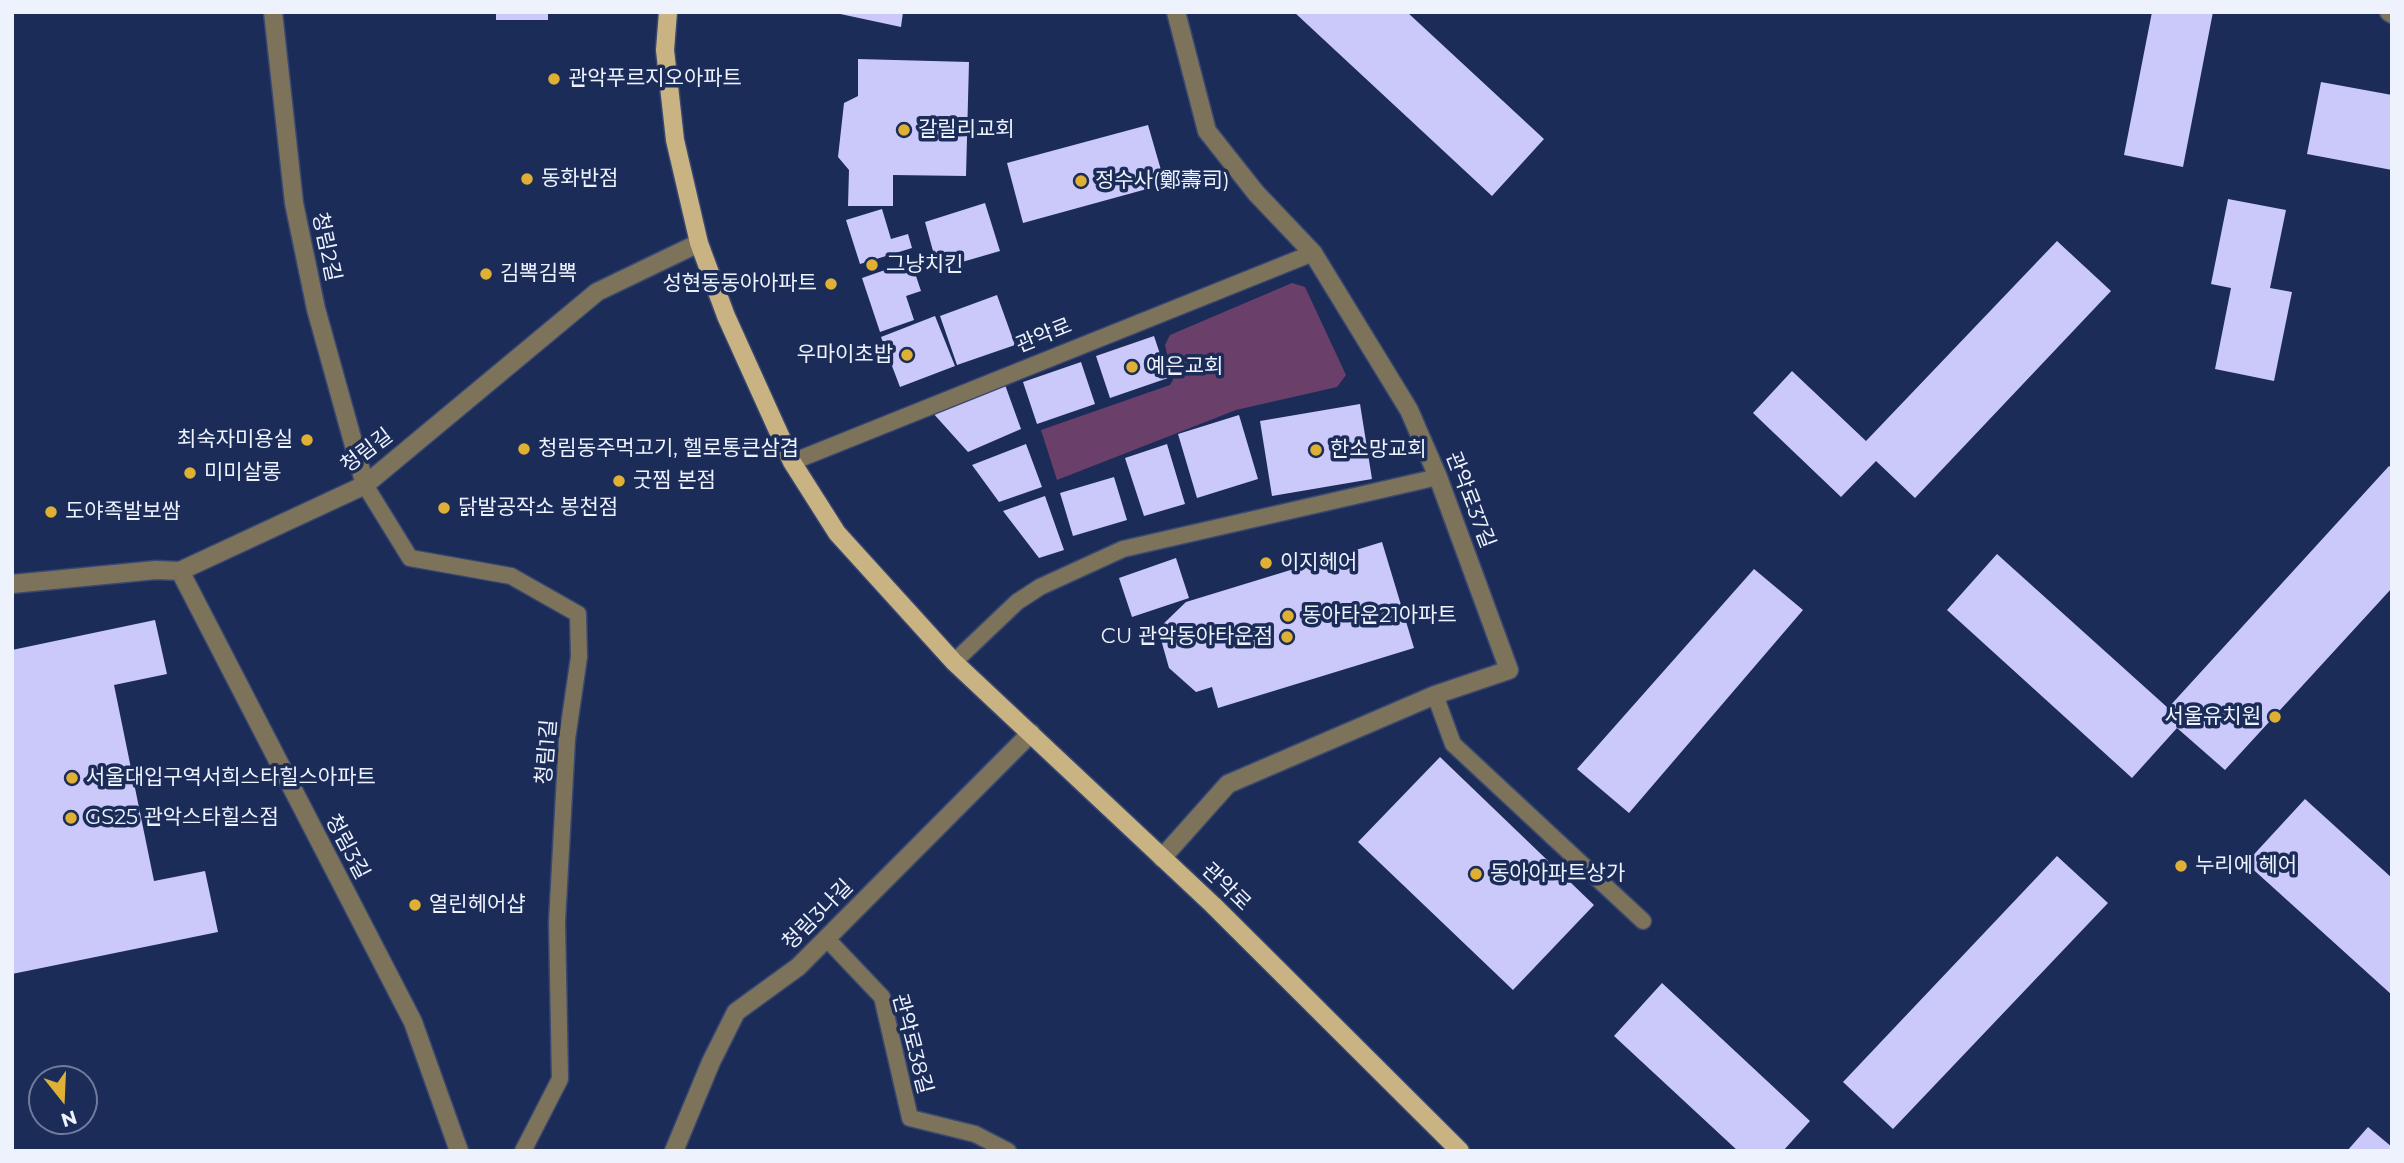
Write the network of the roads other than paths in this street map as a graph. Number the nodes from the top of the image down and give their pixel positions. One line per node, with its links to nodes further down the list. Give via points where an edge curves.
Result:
1 (273, 12): 8 (street, 청림2길, via 294,203 316,309)
2 (668, 12): 4 (main road, 관악로, via 665,50 675,140)
3 (1176, 12): 5 (street, 관악로37길, via 1208,131 1256,193)
4 (699, 243): 6 (main road, 관악로, via 726,316); 8 (street, 청림길, via 597,292)
5 (1313, 253): 6 (lane, 관악로); 7 (street, 관악로37길, via 1409,411)
6 (792, 462): 11 (main road, 관악로, via 837,533)
7 (1438, 477): 11 (lane, via 1122,549 1017,602); 12 (street, 관악로37길, via 1509,670)
8 (365, 485): 9 (street, 청림길); 18 (lane, 청림1길, via 410,558 511,576 578,614 579,657 567,739 557,922 560,1079)
9 (180, 571): 10 (street, 청림길); 17 (street, 청림3길, via 413,1022)
10 (12, 584)
11 (954, 662): 13 (main road, 관악로)
12 (1434, 695): 14 (street, 관악로37길, via 1228,784); 15 (lane, via 1452,744)
13 (1031, 733): 14 (main road, 관악로); 16 (street, 청림3나길)
14 (1162, 858): 21 (main road, 관악로)
15 (1643, 921)
16 (827, 939): 19 (street, 청림3나길, via 798,967 736,1012); 20 (lane, 관악로38길, via 882,997 910,1118 975,1134)
17 (459, 1151)
18 (523, 1151)
19 (674, 1151)
20 (1008, 1151)
21 (1460, 1151)

